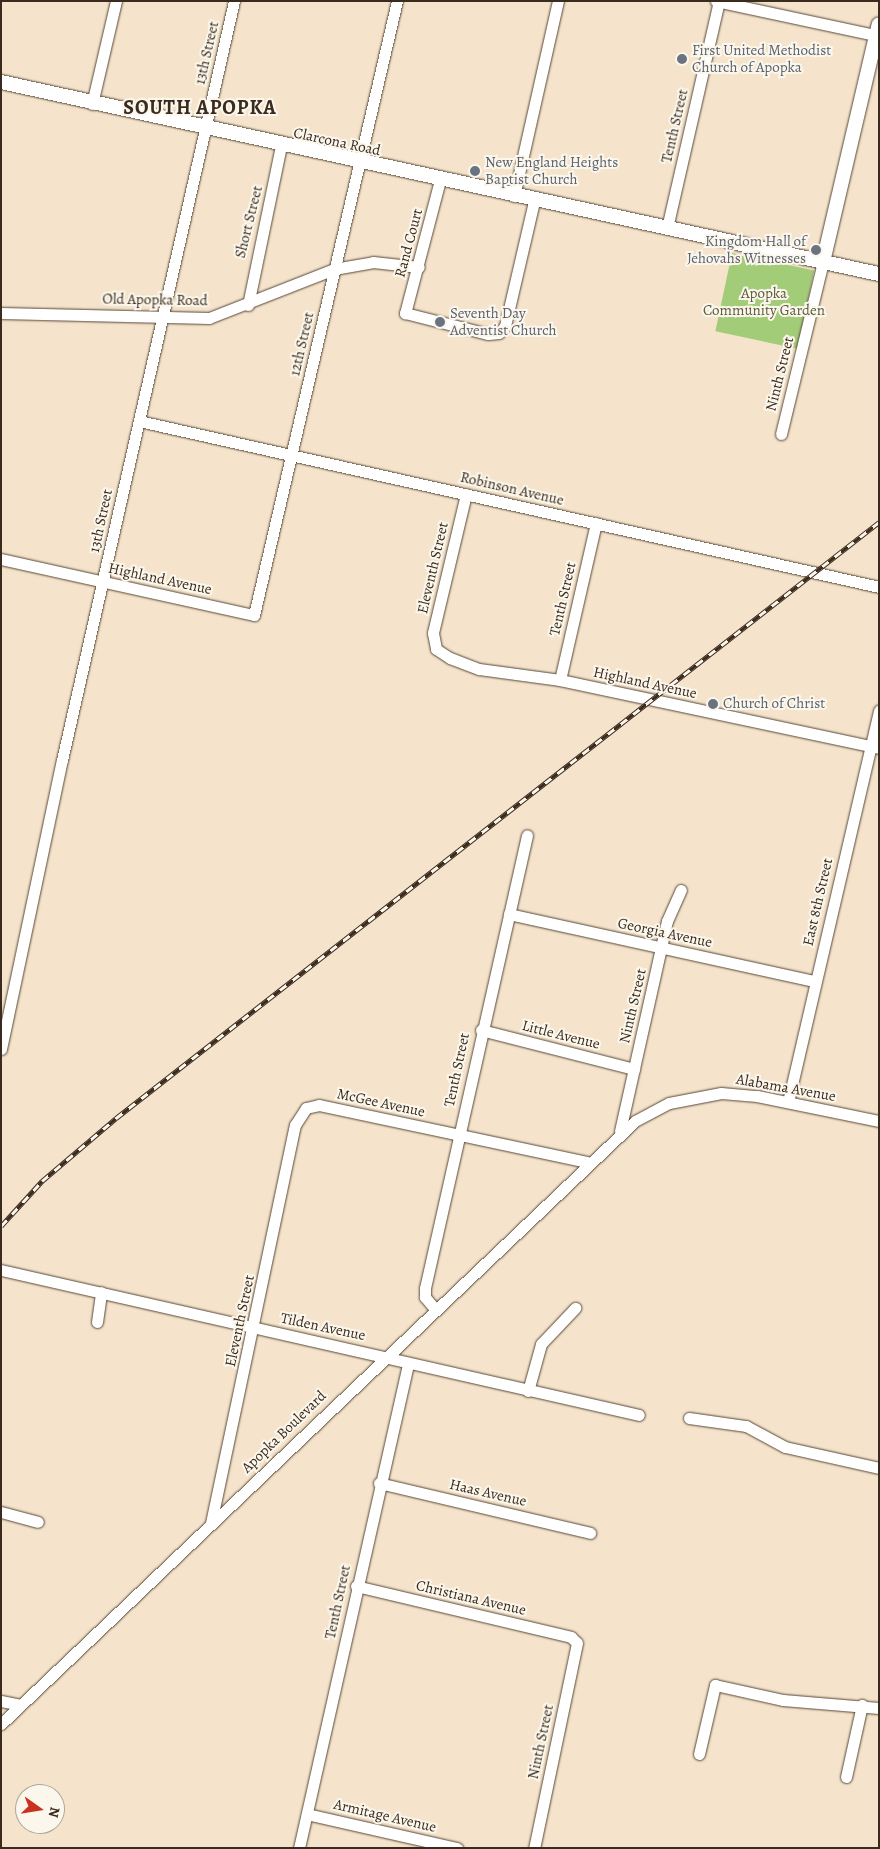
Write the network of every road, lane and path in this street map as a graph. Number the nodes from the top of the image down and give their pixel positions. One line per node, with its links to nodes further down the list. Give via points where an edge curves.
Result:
1 (116, 1): 8 (street)
2 (234, 1): 9 (street, 13th Street)
3 (397, 1): 11 (street, 12th Street)
4 (558, 1): 13 (street)
5 (718, 1): 6 (street); 15 (street, Tenth Street)
6 (878, 32): 16 (main road)
7 (1, 82): 8 (main road, Clarcona Road)
8 (92, 104): 9 (main road, Clarcona Road)
9 (204, 130): 10 (main road, Clarcona Road); 22 (street, 13th Street)
10 (280, 146): 11 (main road, Clarcona Road); 20 (street, Short Street)
11 (358, 163): 12 (main road, Clarcona Road); 18 (street, 12th Street)
12 (440, 180): 13 (main road, Clarcona Road); 17 (street, Rand Court)
13 (514, 196): 14 (main road, Clarcona Road)
14 (534, 200): 15 (main road, Clarcona Road); 17 (street, Rand Court, via 505,326 498,333 405,313)
15 (667, 228): 16 (main road, Clarcona Road)
16 (823, 262): 19 (main road, Clarcona Road); 24 (street, Ninth Street)
17 (419, 267): 18 (street, Old Apopka Road, via 373,262)
18 (334, 269): 20 (street, Old Apopka Road); 25 (street, 12th Street)
19 (879, 274)
20 (248, 305): 22 (street, Old Apopka Road, via 209,318)
21 (1, 313): 22 (street, Old Apopka Road)
22 (162, 316): 23 (street, 13th Street)
23 (138, 421): 25 (street, Robinson Avenue); 29 (street, 13th Street)
24 (781, 434)
25 (290, 457): 26 (street, Robinson Avenue); 31 (street, 12th Street)
26 (466, 494): 27 (street, Robinson Avenue); 32 (street, Eleventh Street, via 444,573 433,633)
27 (596, 523): 30 (street, Robinson Avenue); 33 (street, Tenth Street)
28 (1, 559): 29 (street, Highland Avenue)
29 (103, 582): 31 (street, Highland Avenue); 42 (street, 13th Street)
30 (879, 587)
31 (254, 615)
32 (436, 649): 33 (street, Highland Avenue, via 479,669)
33 (560, 680): 35 (street, Highland Avenue)
34 (879, 710): 35 (street, East 8th Street)
35 (874, 747): 40 (street, East 8th Street)
36 (527, 835): 38 (street, Tenth Street)
37 (681, 890): 39 (street, Ninth Street, via 672,907)
38 (509, 914): 39 (street, Georgia Avenue); 41 (street, Tenth Street)
39 (662, 948): 40 (street, Georgia Avenue); 43 (street, Ninth Street)
40 (815, 981): 44 (street, East 8th Street)
41 (481, 1030): 43 (street, Little Avenue); 48 (street, Tenth Street)
42 (1, 1049)
43 (634, 1070): 47 (street, Ninth Street)
44 (788, 1102): 45 (street, Alabama Avenue); 47 (street, Alabama Avenue, via 734,1093 697,1096 657,1108)
45 (879, 1121)
46 (295, 1125): 48 (street, McGee Avenue, via 306,1108 319,1105); 55 (street, Eleventh Street)
47 (620, 1131): 49 (street, Alabama Avenue)
48 (459, 1135): 49 (street, McGee Avenue); 52 (street, Tenth Street, via 424,1292)
49 (587, 1162): 52 (street, Apopka Boulevard)
50 (1, 1270): 51 (street, Tilden Avenue)
51 (102, 1292): 54 (street); 55 (street, Tilden Avenue)
52 (435, 1308): 56 (street, Apopka Boulevard)
53 (575, 1308): 58 (street, via 541,1344)
54 (97, 1322)
55 (254, 1328): 56 (street, Tilden Avenue); 65 (street, Eleventh Street)
56 (385, 1356): 57 (street, Tilden Avenue); 65 (street, Apopka Boulevard)
57 (408, 1363): 58 (street, Tilden Avenue); 62 (street, Tenth Street)
58 (528, 1391): 59 (street, Tilden Avenue)
59 (638, 1415)
60 (688, 1418): 61 (street, via 746,1426 784,1447)
61 (879, 1468)
62 (379, 1483): 66 (street, Haas Avenue); 67 (street, Tenth Street)
63 (1, 1512): 64 (street)
64 (38, 1522)
65 (211, 1523): 70 (street, Apopka Boulevard)
66 (590, 1532)
67 (356, 1586): 68 (street, Christiana Avenue, via 571,1638); 76 (street, Tenth Street)
68 (577, 1643): 79 (street, Ninth Street)
69 (1, 1701): 70 (street)
70 (21, 1705): 73 (street, Apopka Boulevard)
71 (862, 1705): 72 (street); 74 (street, via 783,1700 716,1684); 75 (street)
72 (879, 1708)
73 (1, 1724)
74 (699, 1754)
75 (846, 1777)
76 (307, 1814): 77 (street, Tenth Street); 78 (street, Armitage Avenue)
77 (299, 1848)
78 (457, 1848)
79 (534, 1848)

